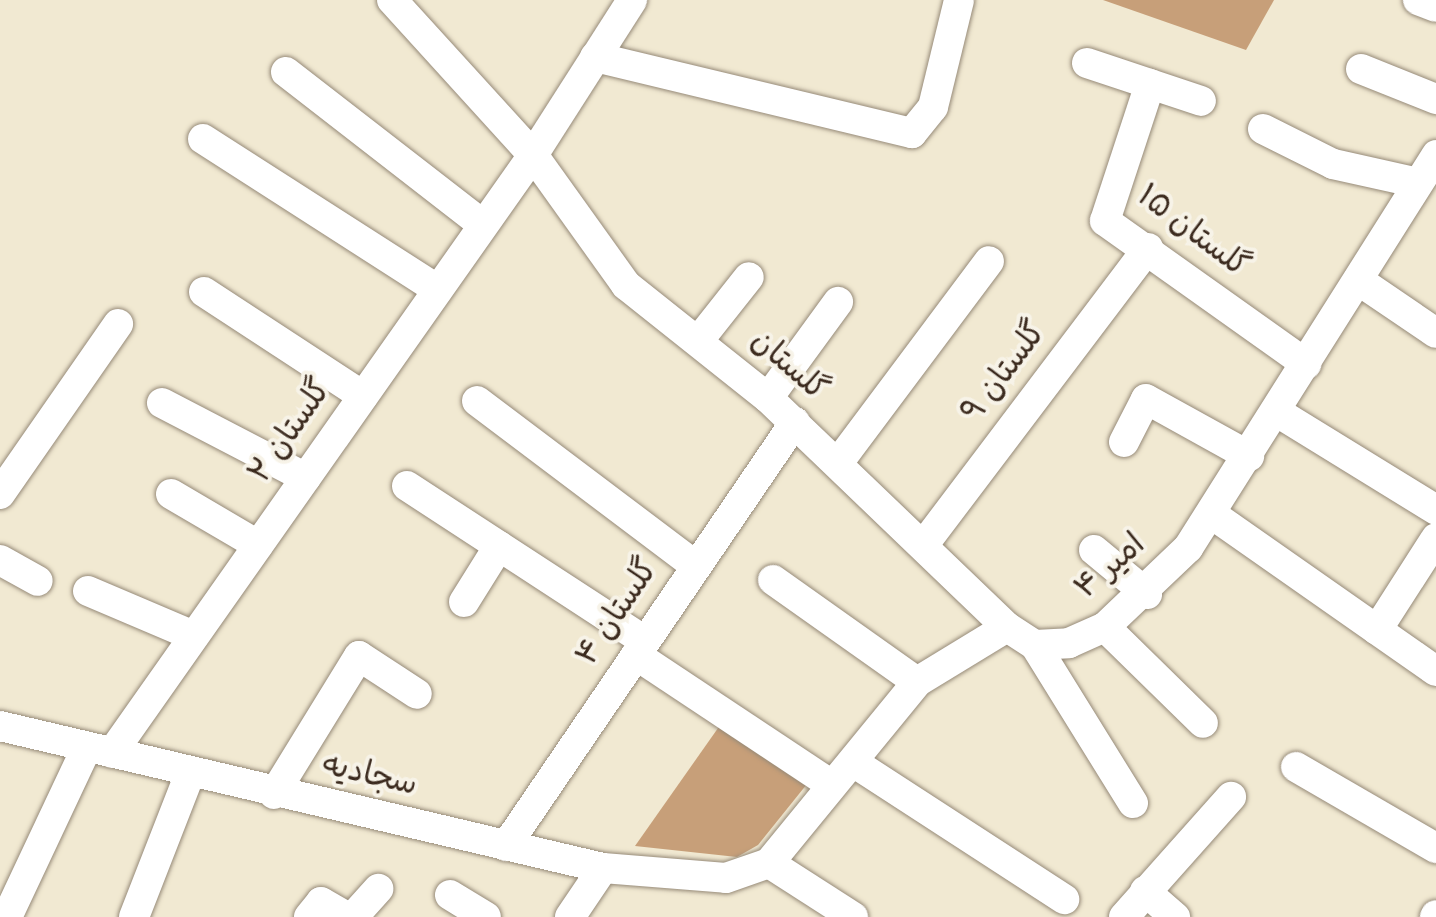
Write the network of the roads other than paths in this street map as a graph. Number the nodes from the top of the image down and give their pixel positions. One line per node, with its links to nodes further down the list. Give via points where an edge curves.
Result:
1 (392, 0): 15 (street, گلستان)
2 (632, 0): 6 (street, گلستان ۲)
3 (959, 0): 6 (street, via 933,107 912,133)
4 (1418, 0): 5 (street)
5 (1436, 7)
6 (595, 57): 15 (street, گلستان ۲)
7 (1087, 63): 10 (street)
8 (1361, 69): 11 (street)
9 (286, 72): 18 (street)
10 (1150, 84): 12 (street); 19 (street, گلستان ۱۵, via 1105,221)
11 (1436, 99)
12 (1201, 101)
13 (1263, 129): 17 (street, via 1333,164)
14 (203, 139): 23 (street)
15 (533, 155): 18 (street, گلستان ۲); 28 (street, گلستان, via 610,267)
16 (1436, 156): 17 (street, امیر ۴)
17 (1418, 183): 22 (street, امیر ۴)
18 (483, 225): 23 (street, گلستان ۲)
19 (1148, 248): 29 (street, گلستان ۱۵); 46 (street, گلستان ۹)
20 (989, 261): 38 (street)
21 (749, 277): 28 (street)
22 (1358, 280): 27 (street); 29 (street, امیر ۴)
23 (438, 290): 30 (street, گلستان ۲)
24 (204, 292): 30 (street)
25 (838, 302): 31 (street)
26 (118, 324): 41 (street)
27 (1436, 333)
28 (699, 340): 31 (street, گلستان)
29 (1306, 364): 34 (street, امیر ۴)
30 (363, 396): 39 (street, گلستان ۲)
31 (768, 398): 35 (street, گلستان)
32 (477, 401): 51 (street)
33 (162, 403): 39 (street)
34 (1277, 412): 37 (street, امیر ۴); 43 (street)
35 (795, 422): 38 (street, گلستان); 51 (street, گلستان ۴)
36 (1124, 442): 37 (street, via 1146,399)
37 (1249, 456): 44 (street, امیر ۴)
38 (838, 463): 46 (street, گلستان)
39 (306, 478): 47 (street, گلستان ۲)
40 (407, 486): 48 (street)
41 (0, 494)
42 (171, 494): 47 (street)
43 (1436, 510)
44 (1213, 515): 55 (street, امیر ۴); 59 (street)
45 (1436, 538): 59 (street)
46 (925, 543): 57 (street, گلستان)
47 (258, 545): 60 (street, گلستان ۲)
48 (499, 546): 56 (street); 62 (street)
49 (1094, 550): 55 (street)
50 (0, 560): 53 (street)
51 (696, 566): 62 (street, گلستان ۴)
52 (773, 580): 64 (street)
53 (38, 581)
54 (88, 591): 60 (street)
55 (1147, 594): 58 (street, امیر ۴)
56 (464, 602)
57 (1007, 627): 61 (street); 64 (street)
58 (1105, 627): 61 (street, امیر ۴, via 1069,643); 66 (street)
59 (1377, 630): 63 (street)
60 (194, 636): 68 (street, گلستان ۲)
61 (1035, 645): 75 (street)
62 (640, 648): 72 (street); 76 (street, گلستان ۴)
63 (1436, 671)
64 (917, 682): 69 (street)
65 (417, 694): 73 (street, via 359,656)
66 (1203, 723)
67 (0, 726): 68 (street, سجادیه)
68 (100, 750): 71 (street, سجادیه); 84 (street, گلستان ۲)
69 (853, 762): 72 (street); 83 (street)
70 (1296, 767): 77 (street)
71 (190, 773): 73 (street, سجادیه); 85 (street)
72 (832, 785): 78 (street)
73 (274, 794): 76 (street, سجادیه)
74 (1231, 797): 81 (street)
75 (1133, 803)
76 (506, 846): 79 (street, سجادیه)
77 (1436, 848)
78 (769, 863): 79 (street, سجادیه, via 726,878); 91 (street)
79 (603, 868): 90 (street)
80 (378, 889): 88 (street)
81 (1145, 891): 92 (street); 93 (street)
82 (450, 895): 89 (street)
83 (1064, 899)
84 (7, 917)
85 (134, 917)
86 (309, 917): 87 (street, via 321,902)
87 (347, 917)
88 (353, 917)
89 (486, 917)
90 (570, 917)
91 (853, 917)
92 (1124, 917)
93 (1175, 917)

